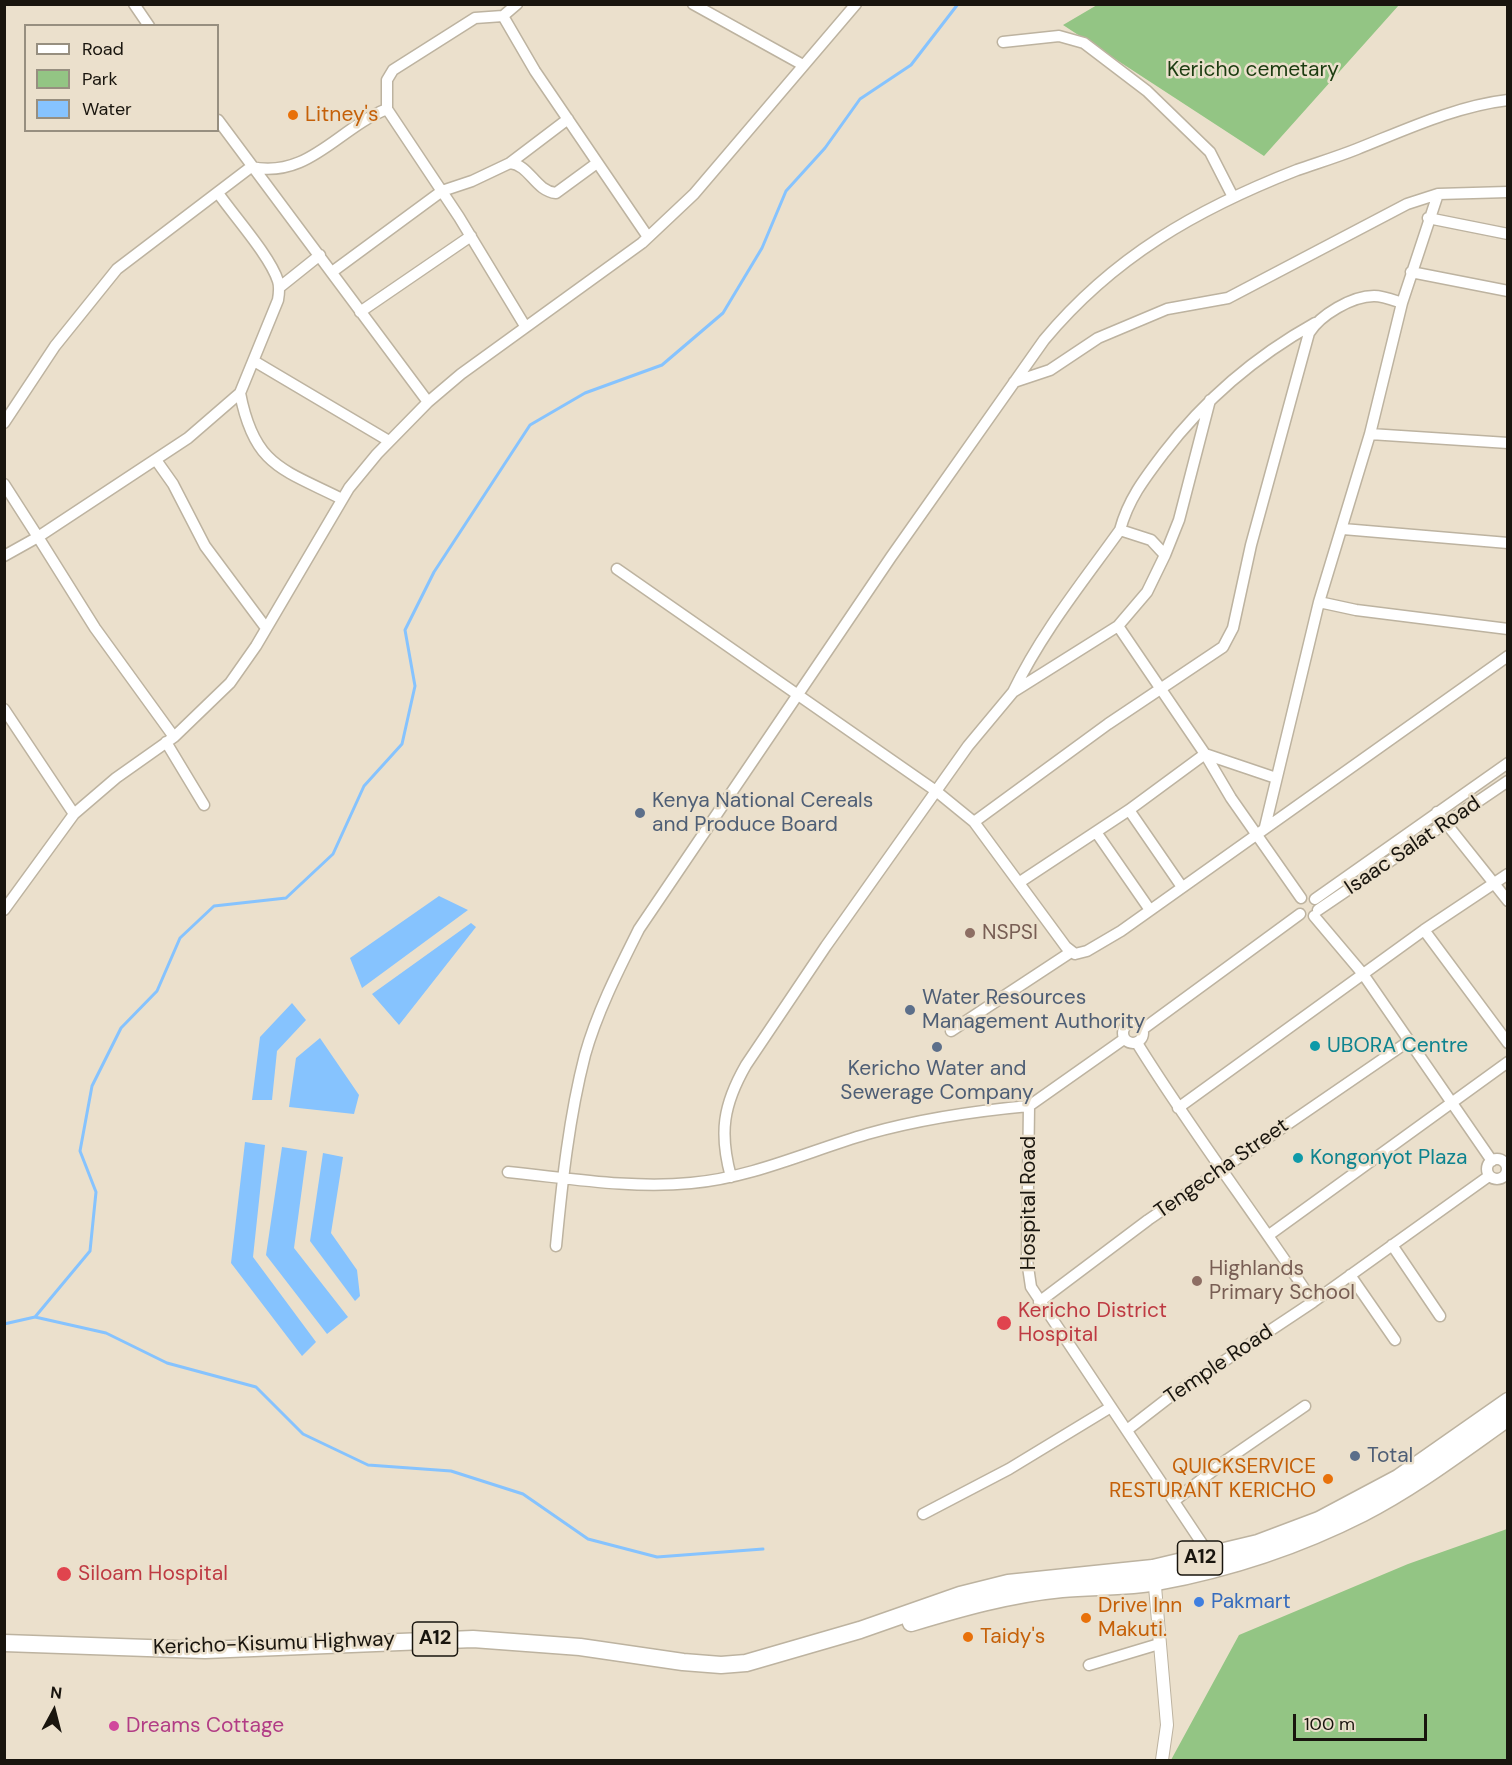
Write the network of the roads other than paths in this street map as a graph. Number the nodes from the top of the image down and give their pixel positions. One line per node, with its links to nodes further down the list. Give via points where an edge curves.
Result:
1 (135, 4): 6 (street)
2 (517, 4): 5 (street)
3 (693, 4): 8 (street)
4 (856, 4): 8 (street)
5 (503, 16): 10 (street, via 475,18 393,70 387,80); 11 (street)
6 (148, 24)
7 (1003, 42): 20 (street, via 1059,36 1084,43 1147,91 1210,152)
8 (803, 65): 24 (street, via 694,194)
9 (1508, 100): 20 (street, via 1423,123)
10 (387, 109): 15 (street, via 292,167 276,171); 16 (street)
11 (568, 119): 13 (street); 14 (street)
12 (219, 121): 15 (street)
13 (510, 163): 14 (street, via 518,165 545,191 555,193); 16 (street)
14 (597, 163): 24 (street)
15 (251, 167): 18 (street); 25 (street)
16 (442, 191): 23 (street); 26 (street)
17 (1508, 192): 19 (street)
18 (218, 193): 28 (street); 39 (street, via 117,269 49,354)
19 (1438, 194): 21 (street); 35 (street, via 1407,204 1228,298 1167,309 1098,338 1050,370)
20 (1233, 197): 35 (street, via 1182,224 1109,273 1064,317)
21 (1428, 218): 22 (street); 27 (street)
22 (1508, 234)
23 (471, 236): 31 (street); 33 (street)
24 (648, 237): 33 (street)
25 (320, 255): 26 (street); 28 (street)
26 (332, 272): 31 (street)
27 (1411, 272): 29 (street); 30 (street)
28 (280, 287): 34 (street)
29 (1508, 291)
30 (1402, 303): 32 (street, via 1383,297 1362,297); 40 (street)
31 (360, 312): 38 (street)
32 (1315, 323): 37 (street, via 1254,361); 58 (street, via 1305,347 1228,639 1218,651)
33 (525, 326): 38 (street)
34 (254, 361): 36 (street); 41 (street)
35 (1014, 382): 60 (street)
36 (240, 393): 43 (street); 45 (street, via 249,428 264,455 280,468)
37 (1210, 399): 47 (street, via 1138,487); 50 (street, via 1179,520)
38 (429, 402): 41 (street)
39 (4, 423)
40 (1370, 434): 42 (street); 46 (street)
41 (389, 441): 45 (street)
42 (1508, 443)
43 (156, 460): 48 (street); 55 (street, via 205,546)
44 (4, 484): 48 (street)
45 (342, 499): 55 (street)
46 (1343, 529): 49 (street); 53 (street)
47 (1120, 530): 50 (street, via 1151,540); 59 (street, via 1051,624)
48 (38, 537): 51 (street); 62 (street)
49 (1508, 543)
50 (1165, 555): 54 (street, via 1147,592)
51 (4, 556)
52 (617, 569): 60 (street)
53 (1319, 602): 56 (street); 65 (street)
54 (1118, 626): 58 (street); 59 (street)
55 (266, 628): 62 (street, via 230,682)
56 (1508, 629)
57 (1508, 656): 74 (street)
58 (1161, 689): 63 (street); 72 (street)
59 (1013, 692): 67 (street, via 984,724)
60 (799, 695): 67 (street); 105 (street, via 639,929 626,955 585,1055)
61 (4, 709): 71 (street)
62 (170, 740): 68 (street); 71 (street)
63 (1205, 754): 65 (street); 69 (street); 74 (street)
64 (1508, 763): 70 (street)
65 (1276, 778): 74 (street)
66 (1508, 782): 73 (street, Isaac Salat Road)
67 (936, 791): 72 (street); 104 (street, via 736,1082 723,1136)
68 (204, 805)
69 (1128, 810): 75 (street); 79 (street)
70 (1437, 813): 73 (street); 82 (street)
71 (74, 814): 83 (street)
72 (974, 822): 77 (street)
73 (1448, 824): 78 (street); 82 (street, Isaac Salat Road)
74 (1260, 830): 79 (street); 80 (street)
75 (1096, 832): 77 (street); 84 (street)
76 (1508, 874): 78 (street)
77 (1020, 882): 87 (street)
78 (1495, 882): 81 (street); 86 (street)
79 (1182, 887): 84 (street)
80 (1301, 898): 82 (street, via 1309,896); 85 (street, via 1297,908)
81 (1508, 901)
82 (1316, 908): 85 (street, via 1307,918); 88 (street)
83 (4, 910)
84 (1150, 910): 87 (street, via 1087,951)
85 (1300, 914): 89 (street)
86 (1424, 930): 88 (street); 94 (street)
87 (1071, 952): 90 (street)
88 (1363, 974): 92 (street); 98 (street)
89 (1143, 1029): 91 (street, via 1136,1023 1129,1024 1123,1032); 93 (street)
90 (951, 1031)
91 (1124, 1039): 93 (street); 97 (street)
92 (1409, 1041): 96 (street); 101 (street, Tengecha Street)
93 (1137, 1043): 98 (street)
94 (1508, 1043)
95 (1508, 1062): 96 (street)
96 (1453, 1101): 99 (street); 107 (street)
97 (1029, 1106): 104 (street, via 973,1111 904,1124); 111 (street, Hospital Road, via 1027,1260 1031,1287)
98 (1178, 1108): 101 (street)
99 (1492, 1161): 100 (street); 103 (street, via 1487,1169)
100 (1506, 1162): 106 (street)
101 (1222, 1171): 107 (street); 111 (street, Tengecha Street, via 1148,1220)
102 (508, 1172): 105 (street)
103 (1489, 1176): 106 (street); 108 (street, Temple Road)
104 (731, 1177): 105 (street, via 691,1184)
105 (563, 1178): 109 (street)
106 (1505, 1181)
107 (1269, 1235): 112 (street)
108 (1392, 1245): 110 (street, Temple Road); 113 (street)
109 (556, 1246)
110 (1350, 1275): 112 (street, Temple Road); 114 (street)
111 (1039, 1302): 117 (street, Hospital Road)
112 (1313, 1302): 119 (street, Temple Road)
113 (1440, 1316)
114 (1395, 1340)
115 (1508, 1401): 122 (highway, Kericho-Kisumu Highway / A12, via 1398,1478 1356,1501)
116 (1305, 1406): 120 (street)
117 (1111, 1407): 119 (street, Hospital Road); 121 (street, via 1009,1469)
118 (1508, 1419): 122 (highway, Kericho-Kisumu Highway / A12, via 1365,1512 1324,1531)
119 (1127, 1430): 120 (street, Hospital Road)
120 (1174, 1501): 122 (street, Hospital Road)
121 (923, 1514)
122 (1213, 1562): 123 (highway, Kericho-Kisumu Highway / A12)
123 (1154, 1575): 124 (highway, Kericho-Kisumu Highway / A12, via 1008,1583 772,1657 721,1665 580,1647 473,1639 205,1650); 125 (street)
124 (4, 1643)
125 (1159, 1644): 126 (street); 127 (street, via 1167,1725)
126 (1089, 1665)
127 (1162, 1761)

